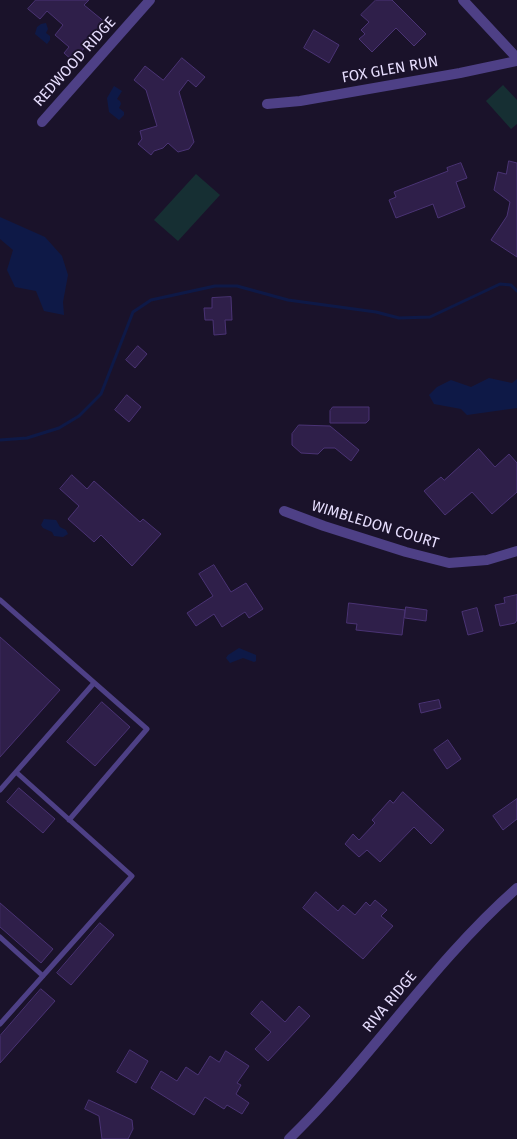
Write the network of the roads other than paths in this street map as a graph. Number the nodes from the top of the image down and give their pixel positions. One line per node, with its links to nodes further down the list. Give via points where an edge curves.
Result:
1 (150, 0): 5 (street, REDWOOD RIDGE)
2 (463, 0): 3 (street)
3 (517, 59): 4 (street, FOX GLEN RUN, via 319,98)
4 (267, 104)
5 (42, 122)
6 (284, 511): 7 (street, WIMBLEDON COURT, via 449,563 487,560)
7 (517, 552)
8 (0, 600): 9 (lane)
9 (94, 683): 10 (lane); 12 (lane, via 147,729)
10 (16, 772): 11 (lane); 12 (lane)
11 (0, 790)
12 (68, 820): 15 (lane, via 132,876)
13 (517, 888): 17 (street, RIVA RIDGE, via 489,913 401,1010 345,1080)
14 (0, 937): 15 (lane)
15 (42, 976): 16 (lane)
16 (0, 1024)
17 (290, 1139)

